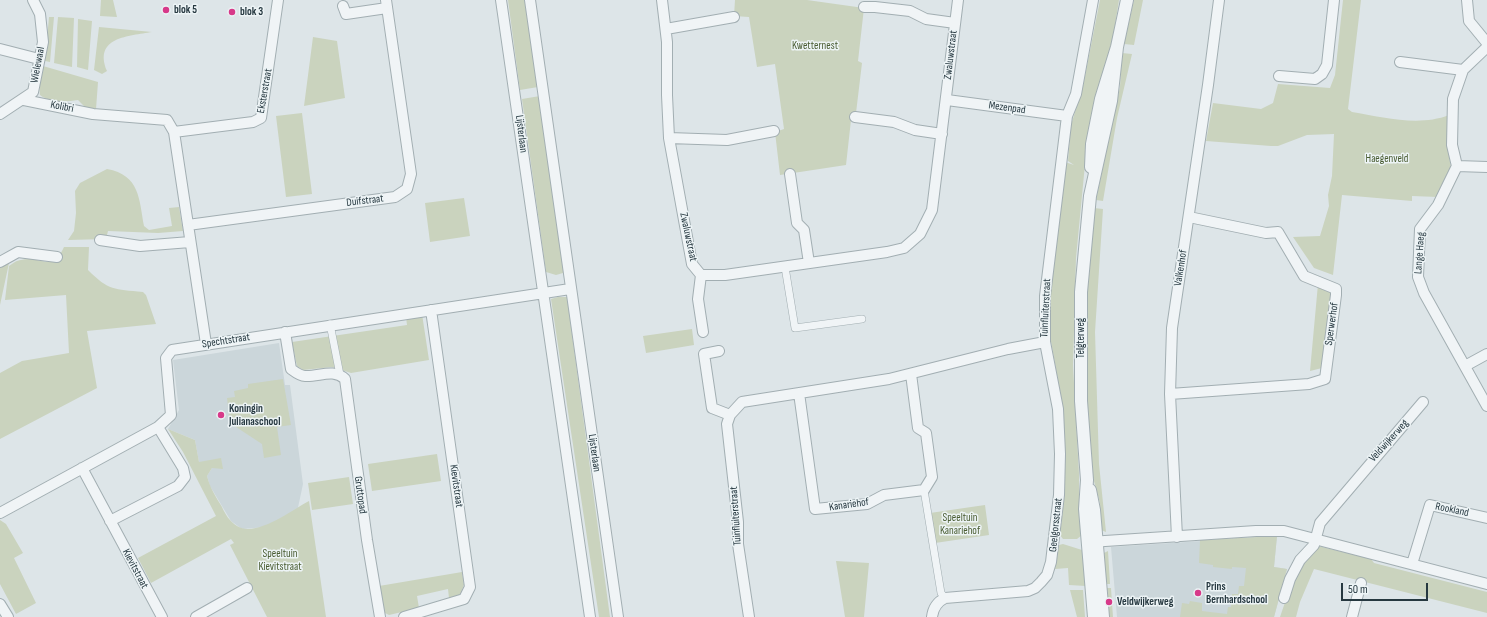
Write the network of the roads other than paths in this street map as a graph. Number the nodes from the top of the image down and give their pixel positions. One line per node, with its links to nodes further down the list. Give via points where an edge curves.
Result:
1 (33, 0): 21 (street, Wielewaal, via 40,14 43,42)
2 (278, 0): 31 (street, Eksterstraat, via 261,118 253,122)
3 (501, 0): 47 (street, Lijsterlaan)
4 (530, 0): 46 (street, Lijsterlaan)
5 (662, 0): 17 (street, Zwaluwstraat)
6 (958, 0): 16 (street, Zwaluwstraat)
7 (1093, 0): 28 (street, Tuinfluiterstraat, via 1076,94)
8 (1127, 0): 73 (street, Telgterweg, via 1117,47 1111,101 1090,196 1081,292 1081,401 1087,480 1094,510)
9 (1219, 0): 37 (street, Valkenhof)
10 (1334, 0): 24 (street, via 1327,65 1322,74 1315,79)
11 (1467, 0): 18 (street, via 1469,21)
12 (387, 4): 13 (street, Duifstraat, via 346,14); 38 (street, Duifstraat, via 411,174 407,190 395,197)
13 (343, 6)
14 (864, 7): 16 (street, Zwaluwstraat, via 910,11 926,19)
15 (734, 17): 17 (street)
16 (955, 23): 26 (street, Zwaluwstraat)
17 (666, 29): 33 (street, Zwaluwstraat)
18 (1487, 43)
19 (1487, 47): 23 (street)
20 (0, 49): 21 (street)
21 (39, 59): 25 (street, Wielewaal, via 33,92)
22 (1400, 62): 23 (street)
23 (1463, 70): 34 (street, via 1453,99 1452,145)
24 (1279, 76)
25 (24, 100): 27 (street, Wielewaal); 31 (street, Kolibri, via 100,115 167,120)
26 (946, 100): 28 (street, Mezenpad); 32 (street, Zwaluwstraat)
27 (0, 114)
28 (1067, 116): 53 (street, Tuinfluiterstraat, via 1045,290)
29 (855, 118): 32 (street, via 894,122 915,130)
30 (774, 131): 33 (street, via 727,140)
31 (174, 132): 38 (street)
32 (942, 134): 43 (street, Zwaluwstraat, via 932,210 920,234 904,248)
33 (669, 138): 45 (street, Zwaluwstraat, via 692,264)
34 (1457, 166): 35 (street); 57 (street, Lange Haeg, via 1438,205 1420,229 1418,277 1424,293)
35 (1487, 167)
36 (790, 174): 43 (street, via 797,223 804,230)
37 (1189, 218): 61 (street, Valkenhof, via 1172,328); 61 (street, Sperwerhof, via 1266,233 1278,232 1304,276 1336,289 1336,295 1325,379 1309,384)
38 (188, 225): 40 (street)
39 (100, 240): 40 (street, via 140,246)
40 (190, 242): 54 (street)
41 (57, 257): 42 (street, via 18,252)
42 (0, 262)
43 (808, 263): 44 (street, Zwaluwstraat)
44 (785, 267): 45 (street, Zwaluwstraat, via 725,275); 49 (street, via 795,328)
45 (701, 275): 52 (street, via 698,299)
46 (570, 289): 47 (street); 87 (street, Lijsterlaan)
47 (542, 293): 48 (street, Spechtstraat); 86 (street, Lijsterlaan)
48 (431, 310): 50 (street, Spechtstraat); 85 (street, Kievitstraat, via 470,587 464,599)
49 (862, 319)
50 (330, 324): 51 (street, Spechtstraat); 58 (street, Gruttopad)
51 (285, 332): 54 (street, Spechtstraat); 58 (street, via 291,369 303,377)
52 (703, 332)
53 (1045, 342): 59 (street, Tuinfluiterstraat, via 1000,350); 78 (street, Geelgorsstraat, via 1058,410 1060,454 1055,534 1047,575 1035,588 1028,591)
54 (206, 344): 65 (street, Spechtstraat, via 172,350 166,358 171,415)
55 (719, 351): 64 (street, via 704,354 712,408)
56 (1487, 354): 57 (street)
57 (1465, 366): 63 (street, Lange Haeg)
58 (340, 374): 84 (street, Gruttopad, via 344,379)
59 (911, 374): 60 (street, Tuinfluiterstraat); 67 (street, via 918,428 926,433 932,477)
60 (800, 393): 64 (street, Tuinfluiterstraat, via 742,402); 67 (street, Kanariehof, via 815,509 866,504 884,495)
61 (1170, 394): 71 (street, Valkenhof)
62 (1423, 402): 72 (street, Veldwijkerweg, via 1320,523)
63 (1487, 406)
64 (730, 415): 88 (street, Tuinfluiterstraat, via 727,424 738,522 738,544)
65 (158, 427): 66 (street, Spechtstraat); 70 (street, via 184,468 185,477 178,486)
66 (82, 468): 68 (street, Spechtstraat); 70 (street, Kievitstraat)
67 (924, 490): 78 (street, via 941,593)
68 (0, 513)
69 (1487, 518): 74 (street, Rookland, via 1430,505)
70 (110, 521): 82 (street, Kievitstraat)
71 (1177, 537): 72 (street, via 1284,531); 73 (street)
72 (1316, 539): 74 (street); 79 (street, Veldwijkerweg, via 1314,545 1300,560)
73 (1093, 542): 90 (street, Telgterweg); 91 (street, Telgterweg)
74 (1412, 564): 76 (street)
75 (1361, 582): 92 (street)
76 (1487, 584)
77 (247, 588): 83 (street)
78 (945, 598): 89 (street, via 938,602)
79 (1284, 598)
80 (0, 604): 81 (street)
81 (8, 617)
82 (162, 617)
83 (196, 617)
84 (380, 617)
85 (404, 617)
86 (590, 617)
87 (618, 617)
88 (749, 617)
89 (932, 617)
90 (1094, 617)
91 (1103, 617)
92 (1352, 617)

